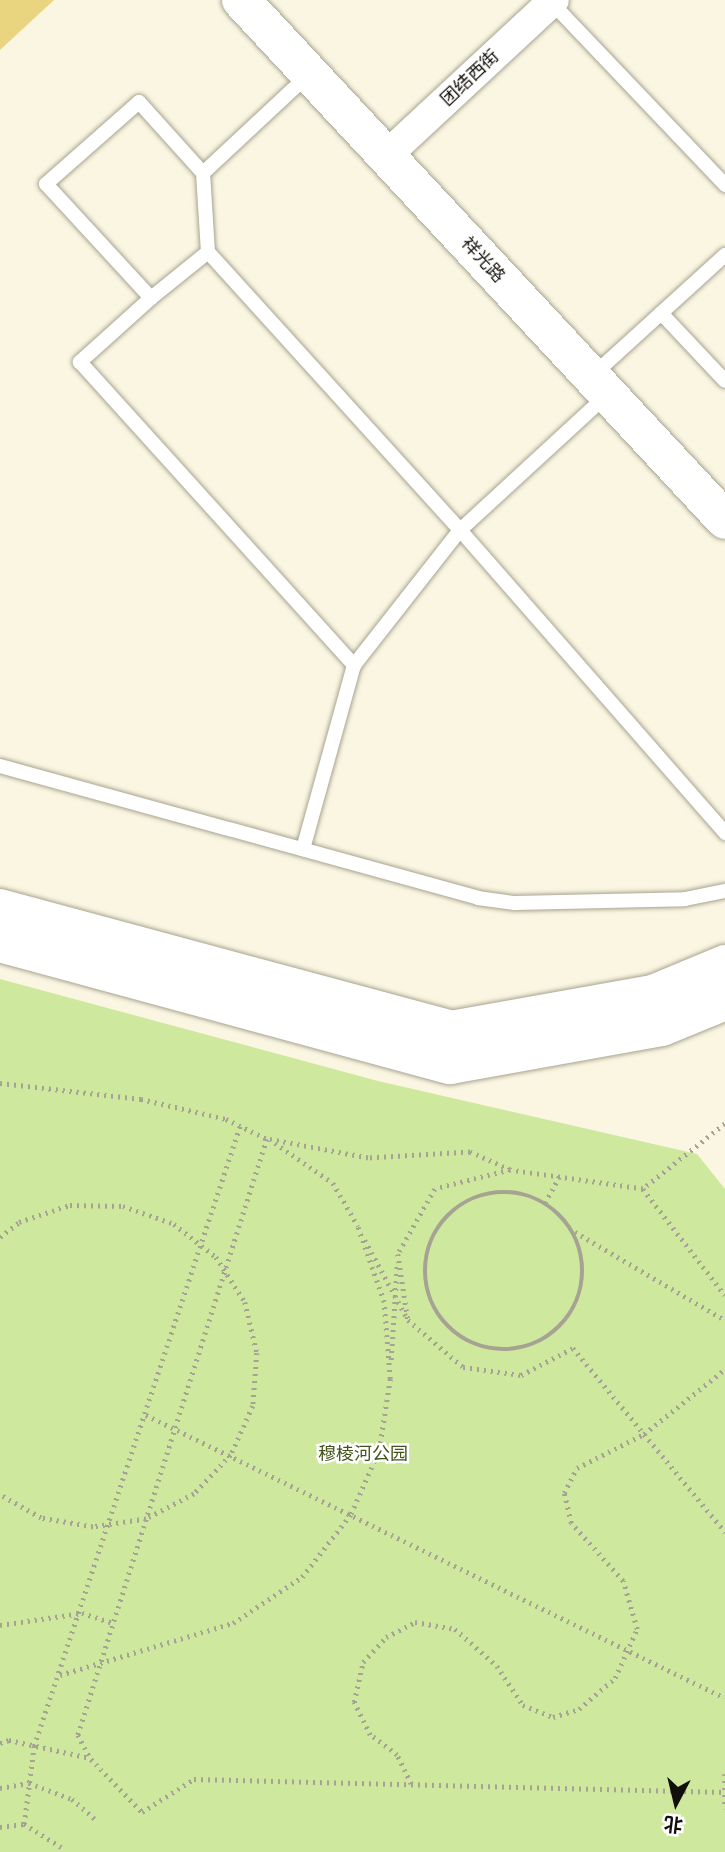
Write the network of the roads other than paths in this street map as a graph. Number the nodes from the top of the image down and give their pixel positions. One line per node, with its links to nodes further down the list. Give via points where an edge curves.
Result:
1 (241, 0): 3 (main road, 祥光路)
2 (553, 1): 4 (street, 团结西街); 6 (lane)
3 (309, 74): 4 (main road, 祥光路); 5 (lane)
4 (386, 156): 12 (main road, 祥光路)
5 (203, 173): 7 (lane); 9 (lane, via 139,102 46,184)
6 (725, 185)
7 (208, 252): 9 (lane); 14 (lane)
8 (725, 255): 10 (lane)
9 (151, 298): 15 (lane, via 80,362)
10 (661, 313): 11 (lane); 12 (lane)
11 (725, 381)
12 (600, 386): 13 (main road, 祥光路); 14 (lane)
13 (725, 520)
14 (460, 530): 15 (lane); 17 (lane)
15 (354, 665): 18 (lane)
16 (0, 766): 18 (lane)
17 (725, 833)
18 (303, 849): 19 (lane, via 515,903 685,899)
19 (725, 891)
20 (0, 908): 22 (main road, via 451,1030 653,994)
21 (0, 943): 23 (main road, via 450,1065 662,1027)
22 (725, 964)
23 (725, 1001)

